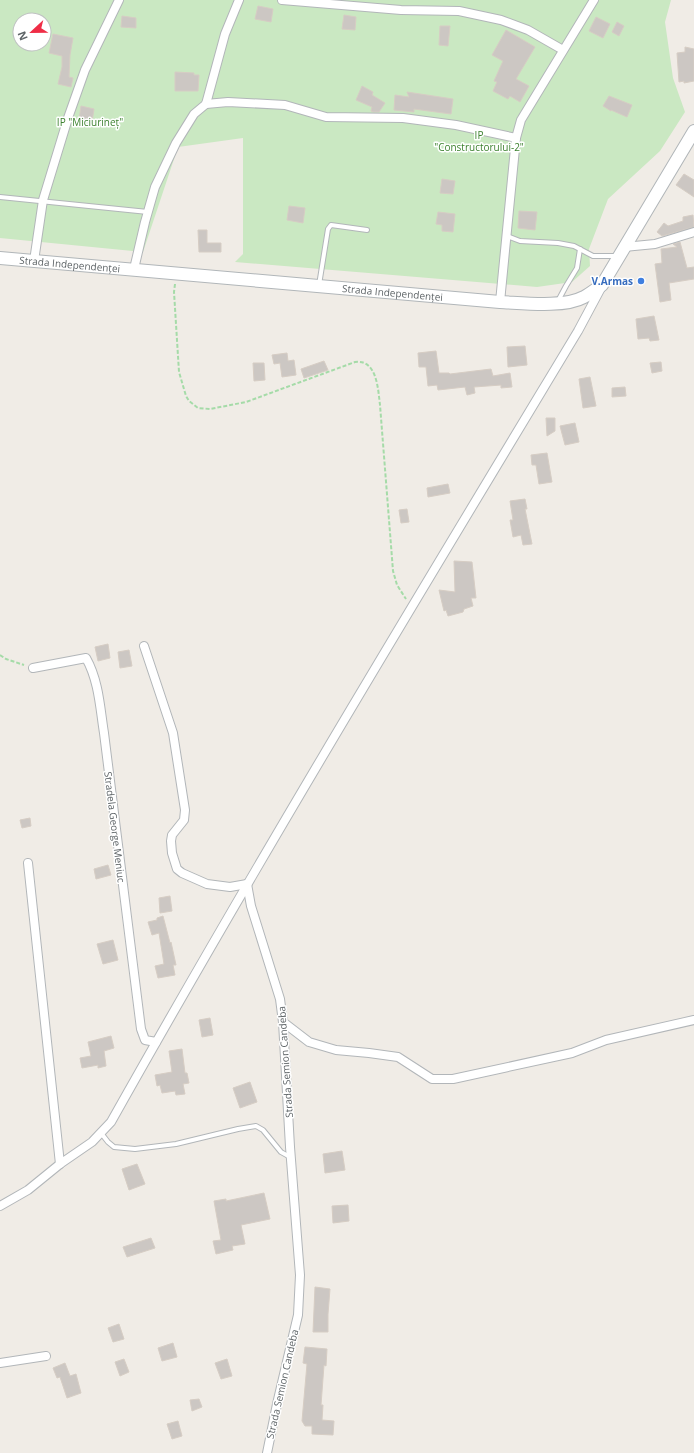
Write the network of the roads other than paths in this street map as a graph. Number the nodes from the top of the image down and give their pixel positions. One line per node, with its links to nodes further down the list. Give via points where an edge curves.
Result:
1 (119, 0): 10 (street, via 84,70)
2 (239, 0): 6 (street, via 225,34)
3 (282, 0): 5 (street, via 401,10 459,11 501,20 528,30)
4 (594, 0): 5 (street)
5 (563, 50): 8 (street, via 521,120)
6 (206, 104): 8 (street, via 228,102 285,105 326,117 403,118 456,125); 11 (street, via 194,114 176,143 154,187)
7 (694, 131): 16 (main road, Strada Independenței)
8 (516, 138): 14 (street)
9 (0, 197): 10 (lane)
10 (43, 200): 11 (lane); 18 (street)
11 (148, 212): 19 (street)
12 (368, 230): 21 (lane, via 331,225 328,229)
13 (694, 232): 16 (street)
14 (506, 236): 15 (lane, via 520,241 558,243); 22 (street)
15 (580, 249): 16 (lane, via 593,256); 23 (lane, via 577,268)
16 (622, 252): 20 (main road, Strada Independenței)
17 (0, 258): 18 (main road, Strada Independenței)
18 (34, 261): 19 (main road, Strada Independenței)
19 (134, 269): 21 (main road, Strada Independenței)
20 (602, 285): 23 (main road, Strada Independenței, via 583,298); 27 (street, via 578,331)
21 (319, 286): 22 (main road, Strada Independenței)
22 (500, 302): 23 (main road, Strada Independenței)
23 (558, 302)
24 (144, 646): 27 (street, via 173,733 185,810 184,820 172,835 171,842 177,869 207,884 230,887)
25 (33, 668): 30 (street, Stradela George Meniuc, via 86,658 93,669 104,733 141,1029 145,1040)
26 (28, 863): 33 (street)
27 (247, 884): 29 (street, Strada Semion Candeba, via 251,906 280,999); 30 (street)
28 (694, 1020): 29 (street, via 606,1040 572,1053 453,1079 432,1079 398,1058 336,1050 309,1042)
29 (283, 1022): 32 (street, Strada Semion Candeba)
30 (156, 1042): 31 (street, via 111,1122)
31 (101, 1133): 32 (lane, via 114,1147 135,1149 176,1144 256,1126 263,1130 281,1152); 33 (street)
32 (291, 1157): 37 (street, Strada Semion Candeba, via 300,1275 298,1315)
33 (60, 1164): 34 (street, via 28,1190)
34 (0, 1206)
35 (46, 1356): 36 (street)
36 (0, 1363)
37 (267, 1453)

